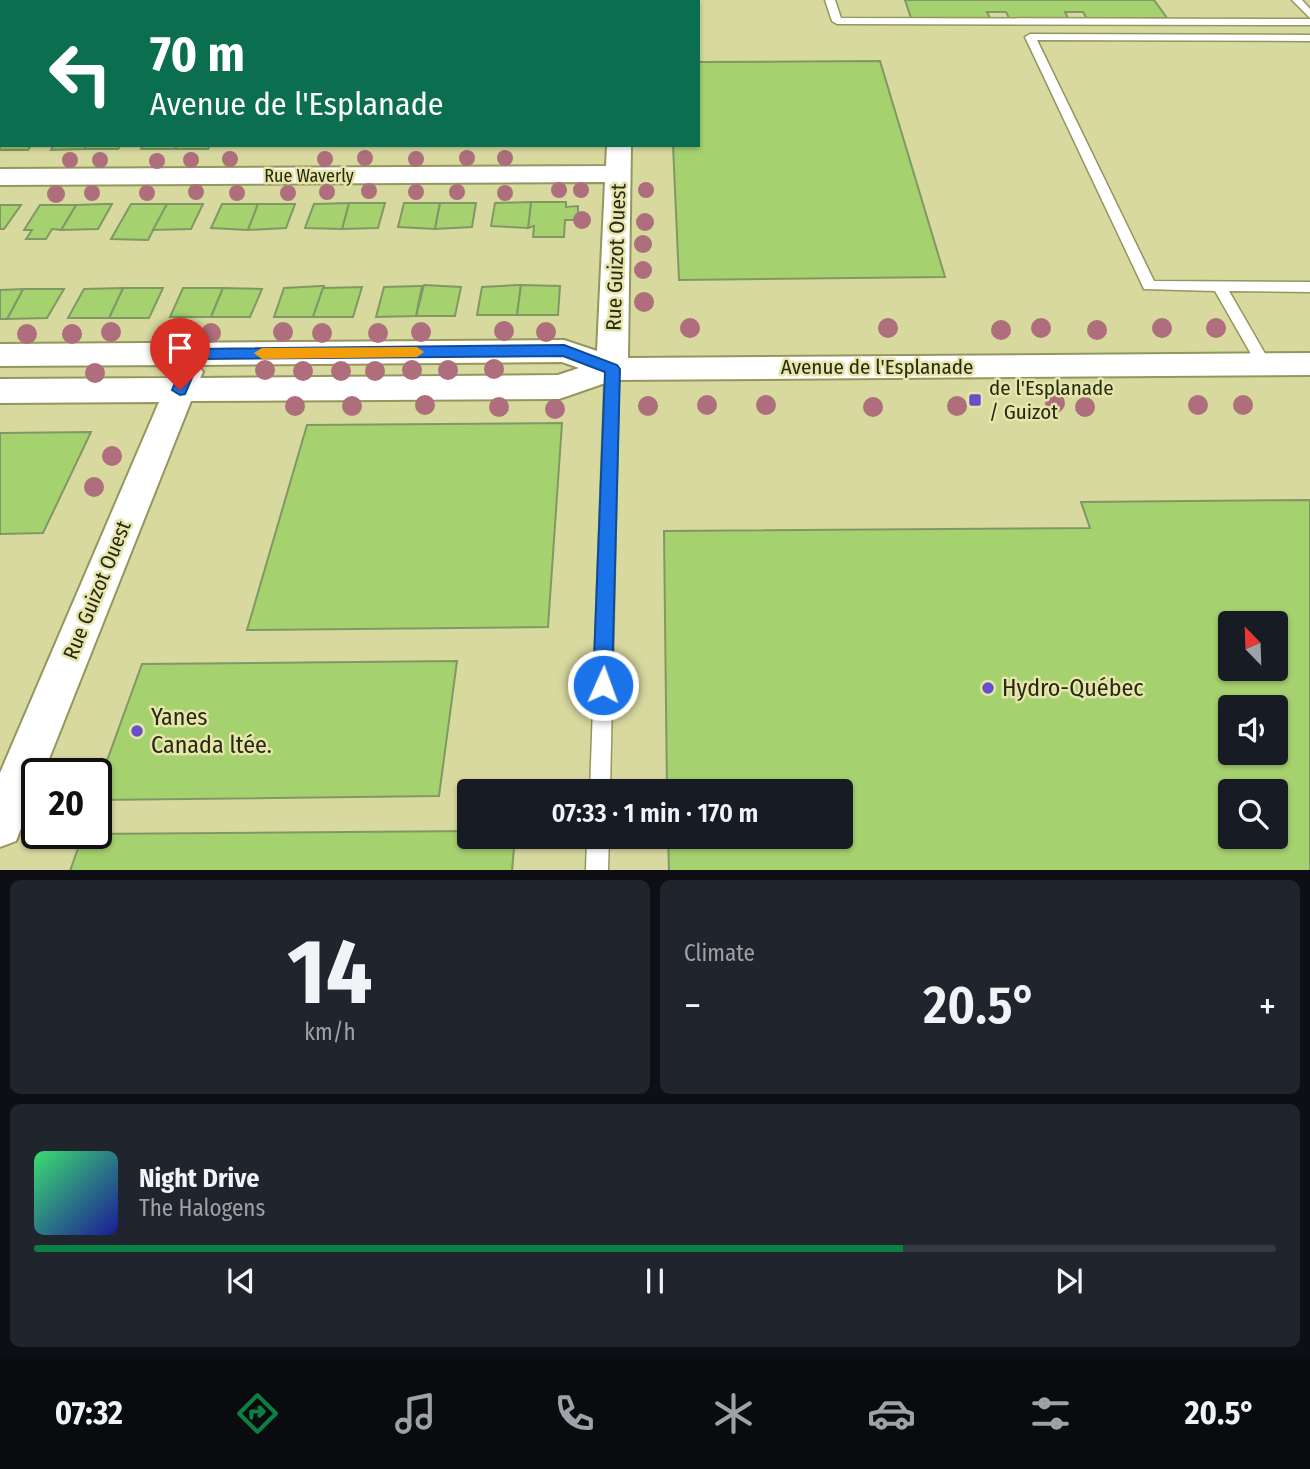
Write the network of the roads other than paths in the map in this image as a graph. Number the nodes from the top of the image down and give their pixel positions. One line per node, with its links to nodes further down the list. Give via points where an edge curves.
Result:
1 (830, 0): 4 (lane, via 837,21)
2 (1297, 0): 3 (lane)
3 (1310, 15)
4 (1310, 22)
5 (1310, 38): 9 (lane, via 1030,37 1149,286)
6 (619, 147): 7 (street, Rue Guizot Ouest)
7 (619, 174): 8 (street, Rue Waverly); 15 (street, Rue Guizot Ouest)
8 (0, 177)
9 (1220, 287): 10 (lane); 13 (lane)
10 (1310, 287)
11 (195, 354): 12 (street, Avenue de l'Esplanade); 15 (street, Avenue de l'Esplanade, via 564,351); 16 (street, Rue Guizot Ouest)
12 (0, 355)
13 (1264, 364): 14 (street, Avenue de l'Esplanade); 15 (street, Avenue de l'Esplanade)
14 (1310, 364)
15 (612, 369): 16 (street, Avenue de l'Esplanade, via 559,387); 18 (lane)
16 (180, 390): 17 (street, Avenue de l'Esplanade); 19 (street, Rue Guizot Ouest)
17 (0, 391)
18 (600, 779)
19 (0, 825)
20 (598, 849): 21 (lane)
21 (597, 870)

